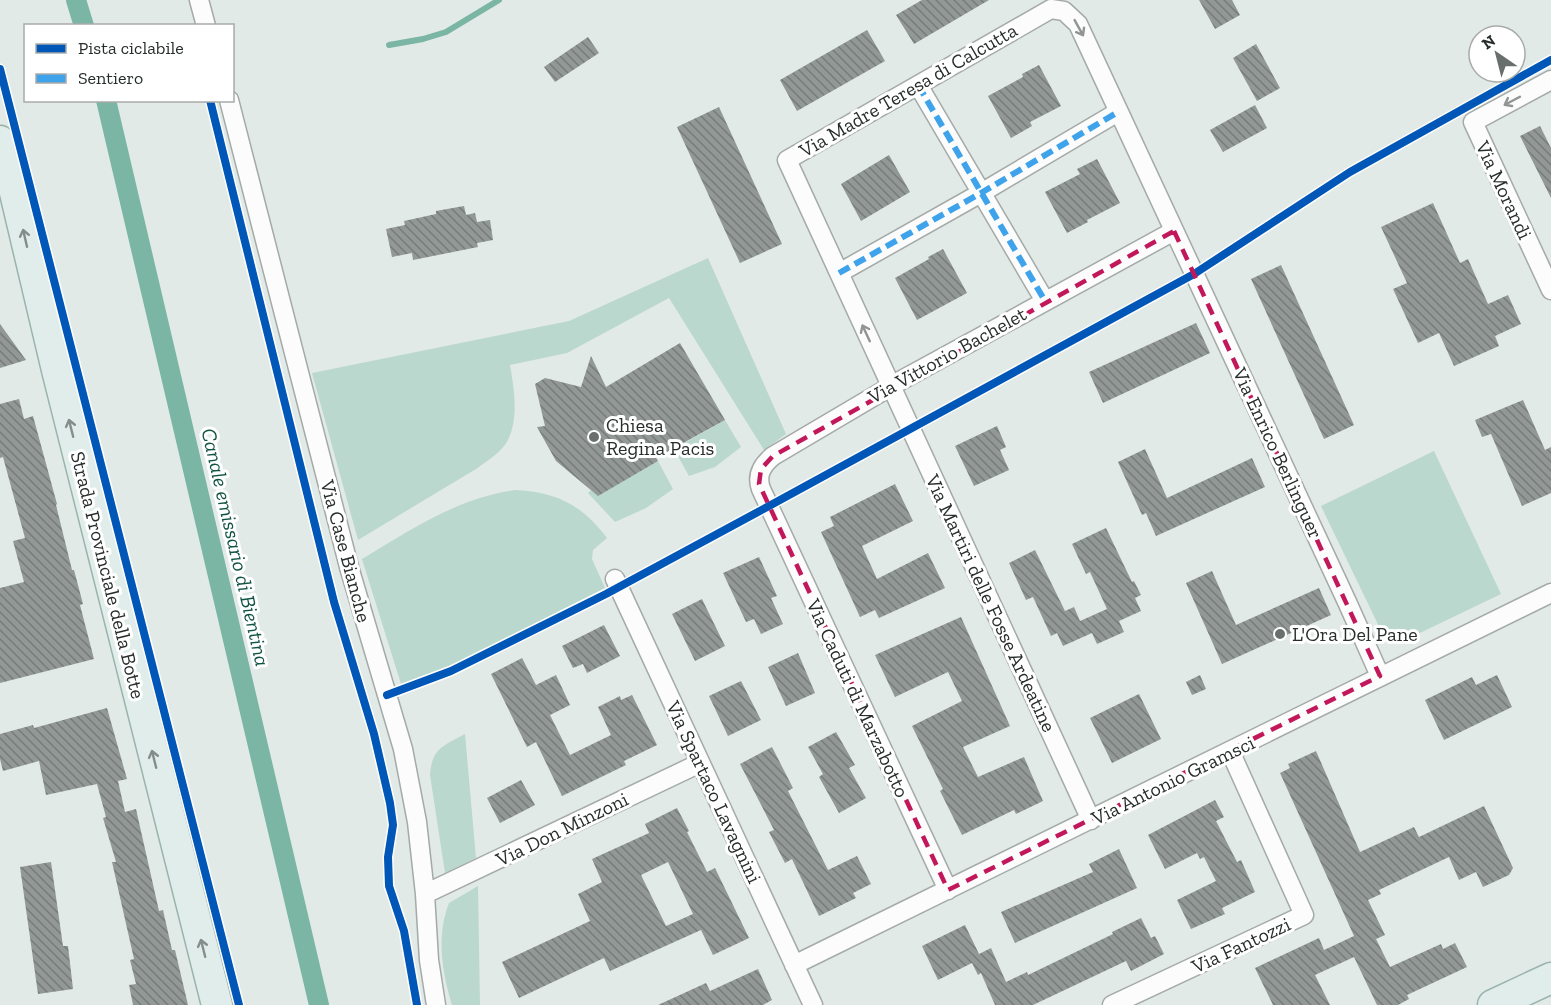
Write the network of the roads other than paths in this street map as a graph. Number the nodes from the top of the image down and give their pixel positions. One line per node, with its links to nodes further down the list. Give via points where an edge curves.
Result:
1 (199, 0): 2 (street)
2 (205, 24)
3 (1551, 80): 11 (street, Via Morandi, one-way to 11, via 1473,122)
4 (918, 85): 6 (street, Via Madre Teresa di Calcutta, one-way to 6, via 1051,9 1059,9 1078,24); 8 (street); 10 (street, Via Madre Teresa di Calcutta, via 787,160)
5 (230, 102): 22 (street, Via Case Bianche, via 356,593 397,725 417,822)
6 (1118, 112): 8 (street); 9 (street, Via Madre Teresa di Calcutta)
7 (1, 143): 25 (main road, Strada Provinciale della Botte, one-way to 7)
8 (981, 193): 10 (street); 12 (street)
9 (1174, 231): 12 (street, Via Vittorio Bachelet); 17 (street, Via Enrico Berlinguer)
10 (839, 273): 13 (street, Via Madre Teresa di Calcutta, one-way to 10)
11 (1551, 290)
12 (1045, 301): 13 (street, Via Vittorio Bachelet)
13 (891, 386): 14 (street, Via Vittorio Bachelet, via 766,462 759,484); 20 (street, Via Martiri delle Fosse Ardeatine)
14 (769, 506): 21 (street, Via Caduti di Marzabotto)
15 (615, 579): 19 (street, Via Spartaco Lavagnini)
16 (1551, 593): 17 (street, Via Antonio Gramsci)
17 (1380, 676): 18 (street, Via Antonio Gramsci)
18 (1230, 752): 20 (street, Via Antonio Gramsci); 28 (street, Via Fantozzi, via 1304,915)
19 (700, 763): 22 (street, Via Don Minzoni); 23 (street, Via Spartaco Lavagnini)
20 (1091, 820): 21 (street, Via Antonio Gramsci)
21 (948, 890): 23 (street, Via Antonio Gramsci)
22 (425, 894): 26 (street, Via Case Bianche)
23 (794, 965): 27 (street, Via Spartaco Lavagnini)
24 (1551, 978): 29 (main road)
25 (217, 1005)
26 (436, 1005)
27 (813, 1005)
28 (1112, 1005)
29 (1493, 1005)

